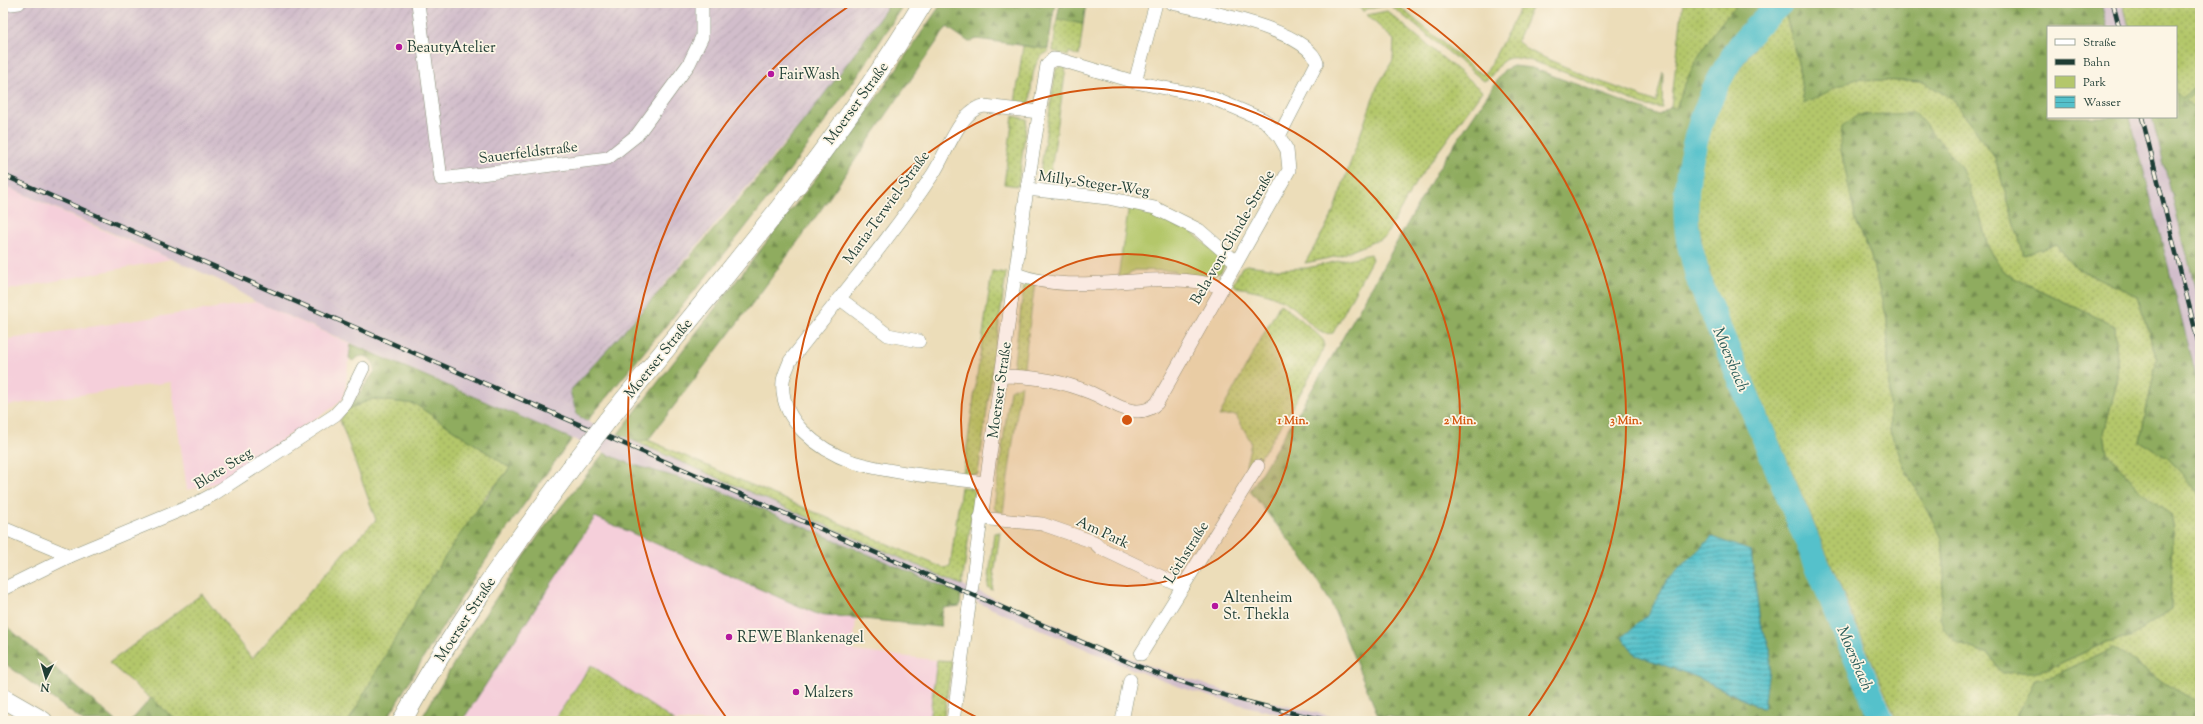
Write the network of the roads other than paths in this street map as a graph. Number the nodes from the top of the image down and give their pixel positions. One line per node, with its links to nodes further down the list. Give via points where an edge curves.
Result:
1 (18, 3): 7 (street)
2 (418, 3): 3 (street, Sauerfeldstraße, via 441,179 608,158 637,135 689,64 702,37)
3 (702, 3)
4 (923, 3): 31 (main road, Moerser Straße, bridge, via 856,105 773,215 571,468 484,589)
5 (1156, 3): 9 (street)
6 (1172, 3): 11 (street, via 1276,31 1299,42 1315,56 1317,63)
7 (3, 5)
8 (1050, 61): 9 (street, Bela-von-Glinde-Straße, via 1060,60); 10 (street, Moerser Straße, via 1045,71)
9 (1135, 82): 11 (street, Bela-von-Glinde-Straße, via 1210,97 1264,120)
10 (1038, 112): 12 (street, Moerser Straße); 16 (street, Maria-Terwiel-Straße, via 1002,106 976,107 963,120 933,173)
11 (1279, 136): 13 (street, Bela-von-Glinde-Straße, via 1287,150 1289,170)
12 (1027, 189): 13 (street, Milly-Steger-Weg, via 1108,198 1155,208 1199,230); 14 (street, Moerser Straße)
13 (1236, 262): 15 (street, Bela-von-Glinde-Straße)
14 (1016, 274): 15 (street, via 1079,284 1170,280 1210,283); 19 (street, Moerser Straße)
15 (1222, 287): 19 (street, Bela-von-Glinde-Straße, via 1157,403 1149,410 1126,409 1091,392 1033,376)
16 (839, 298): 17 (street, via 888,335); 21 (street, Maria-Terwiel-Straße, via 790,360 784,379 783,395 794,422 832,453 854,462 903,472)
17 (919, 341)
18 (363, 368): 24 (street, Blote Steg, via 346,403 335,415 214,494)
19 (1002, 376): 21 (street, Moerser Straße)
20 (1258, 466): 25 (street, Löthstraße)
21 (986, 483): 22 (street, Moerser Straße)
22 (980, 518): 25 (street, Am Park, via 1042,524 1094,542 1100,548); 32 (street, Moerser Straße)
23 (3, 528): 24 (street)
24 (70, 556): 26 (street, Blote Steg)
25 (1183, 587): 27 (street, Löthstraße)
26 (3, 589)
27 (1141, 654)
28 (1130, 680): 33 (street)
29 (3, 698): 30 (main road)
30 (43, 721)
31 (402, 721)
32 (952, 721)
33 (1122, 721)

